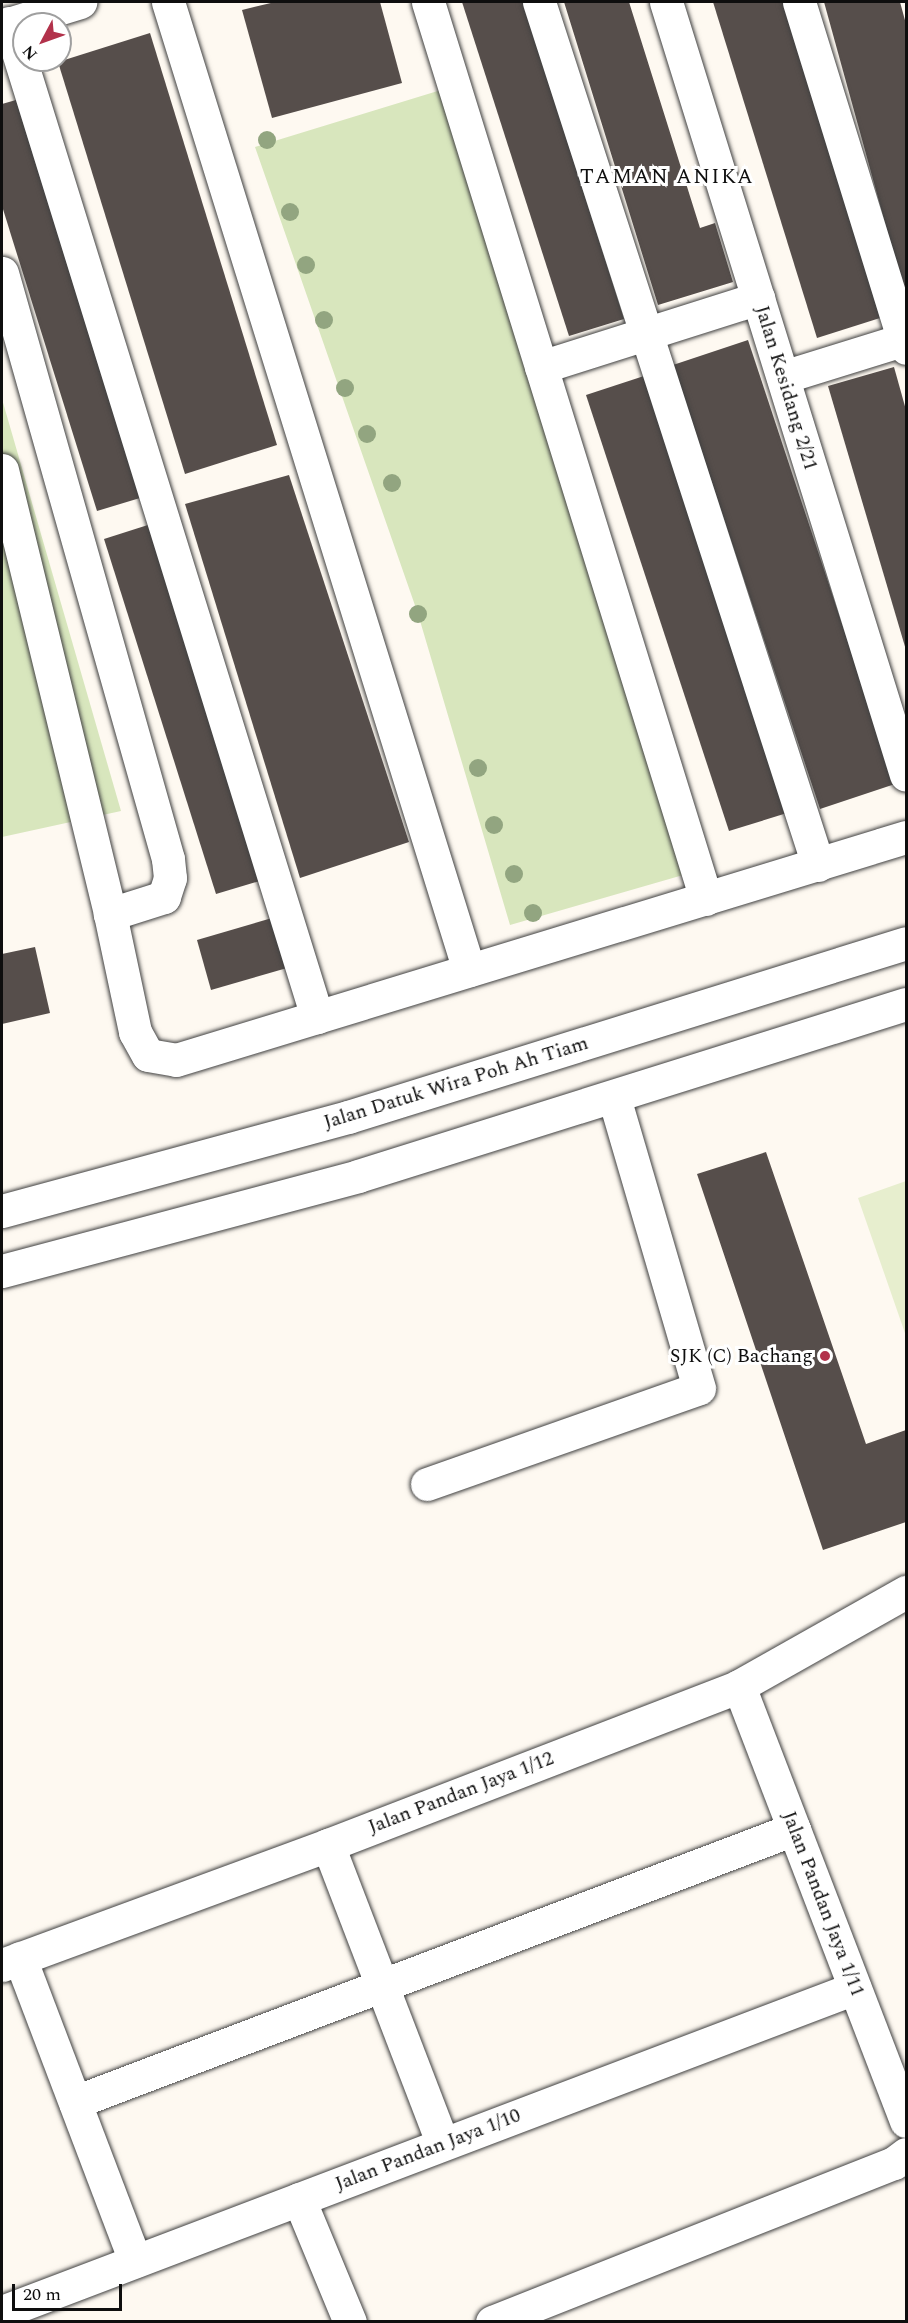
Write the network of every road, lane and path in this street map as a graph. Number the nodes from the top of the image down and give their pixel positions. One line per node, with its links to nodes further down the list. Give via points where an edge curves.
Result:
1 (80, 2): 7 (street)
2 (168, 2): 21 (street)
3 (428, 2): 12 (street)
4 (539, 2): 10 (street)
5 (666, 2): 9 (street, Jalan Kesidang 2/21)
6 (799, 2): 11 (street)
7 (5, 24): 23 (street)
8 (2, 273): 19 (street, via 168,859 170,878 164,897)
9 (758, 298): 10 (street); 13 (street, Jalan Kesidang 2/21)
10 (646, 333): 12 (street); 17 (street)
11 (906, 343): 13 (street)
12 (541, 367): 18 (street)
13 (783, 377): 15 (street, Jalan Kesidang 2/21)
14 (2, 470): 19 (street)
15 (906, 775)
16 (906, 837): 17 (street)
17 (818, 864): 18 (street)
18 (706, 899): 21 (street)
19 (110, 914): 23 (street, via 135,1032 148,1055 176,1060)
20 (906, 943): 25 (street, Jalan Datuk Wira Poh Ah Tiam, via 348,1117)
21 (469, 970): 23 (street)
22 (906, 1004): 24 (street)
23 (317, 1017)
24 (614, 1097): 26 (street, via 358,1176); 27 (street, via 699,1388)
25 (2, 1211)
26 (2, 1271)
27 (428, 1484)
28 (906, 1592): 29 (street, Jalan Pandan Jaya 1/12)
29 (739, 1686): 30 (street, Jalan Pandan Jaya 1/11); 31 (street, Jalan Pandan Jaya 1/12)
30 (794, 1829): 33 (street); 34 (street, Jalan Pandan Jaya 1/11)
31 (328, 1845): 32 (street, Jalan Pandan Jaya 1/12); 33 (street)
32 (10, 1961): 35 (street)
33 (382, 1985): 35 (street); 37 (street)
34 (855, 1988): 36 (street, Jalan Pandan Jaya 1/11); 37 (street, Jalan Pandan Jaya 1/10)
35 (75, 2102): 40 (street)
36 (906, 2121)
37 (443, 2144): 39 (street, Jalan Pandan Jaya 1/10)
38 (906, 2154): 43 (street, via 894,2163)
39 (299, 2199): 40 (street, Jalan Pandan Jaya 1/10); 42 (street)
40 (135, 2261): 41 (street, Jalan Pandan Jaya 1/10)
41 (2, 2312)
42 (350, 2322)
43 (492, 2322)

